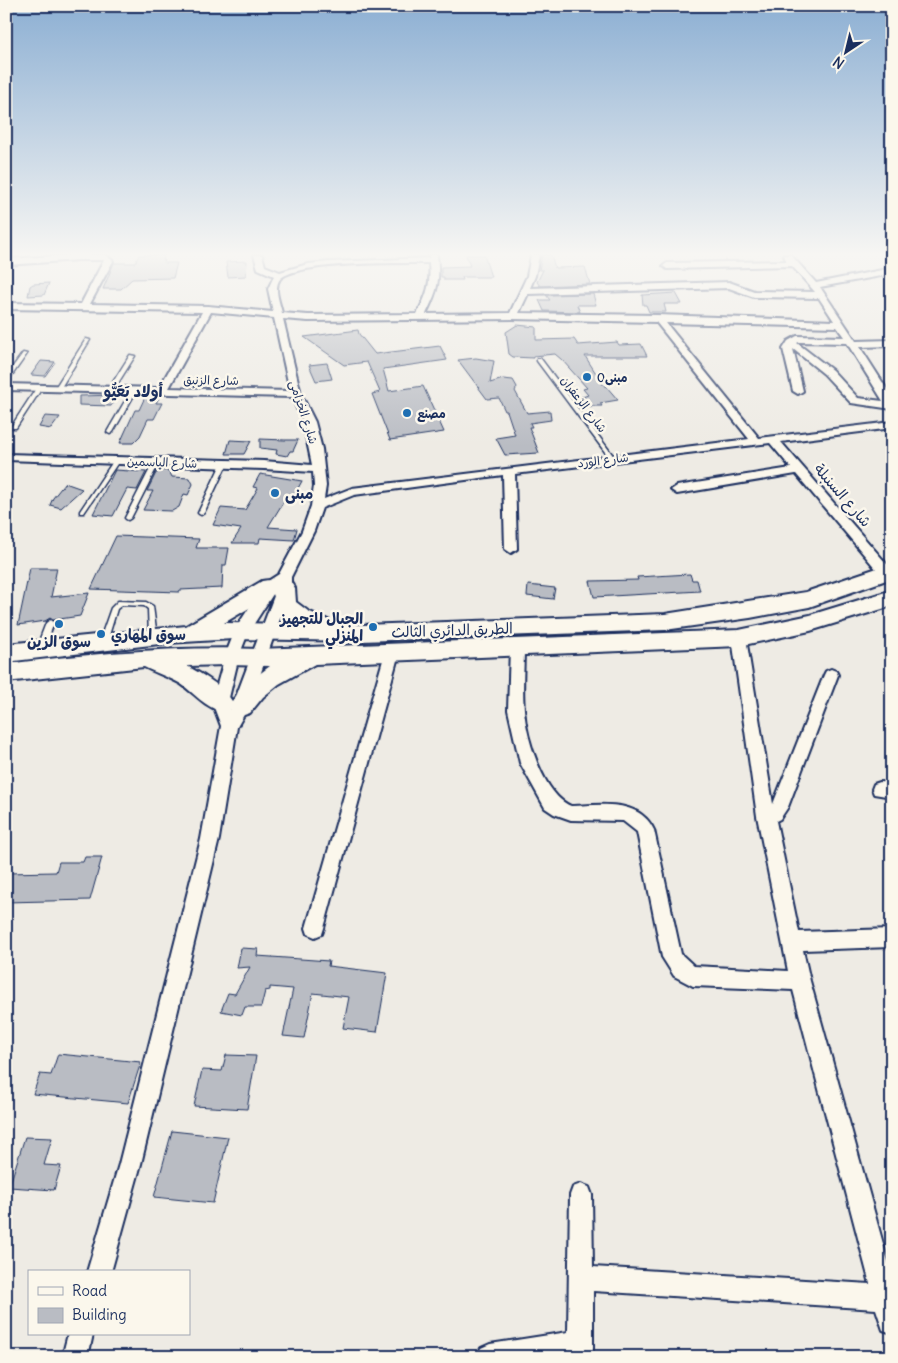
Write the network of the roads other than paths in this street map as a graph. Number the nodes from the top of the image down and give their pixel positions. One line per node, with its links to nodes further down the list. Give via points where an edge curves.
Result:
1 (657, 318): 28 (street)
2 (203, 319): 20 (street)
3 (280, 319): 22 (street, شارع الخزامى)
4 (676, 319): 6 (street)
5 (837, 319): 6 (street)
6 (840, 324): 8 (street)
7 (88, 340): 17 (lane)
8 (851, 342): 9 (street, via 798,340); 10 (street); 23 (street)
9 (791, 343): 21 (street, via 788,349); 23 (street, via 828,372 856,401)
10 (892, 343)
11 (25, 354): 14 (lane)
12 (132, 356): 18 (lane)
13 (539, 360): 30 (lane, شارع الزعفران)
14 (6, 380)
15 (6, 387): 16 (street, شارع الزنبق)
16 (39, 388): 17 (street, شارع الزنبق); 25 (lane)
17 (58, 388): 18 (street, شارع الزنبق)
18 (111, 390): 19 (street, شارع الزنبق)
19 (134, 390): 20 (street, شارع الزنبق); 26 (lane)
20 (162, 391): 22 (street, شارع الزنبق)
21 (798, 391)
22 (296, 394): 34 (street, شارع الخزامى, via 309,422)
23 (892, 406)
24 (892, 425): 27 (street, شارع الورد)
25 (14, 427)
26 (110, 432)
27 (773, 440): 28 (street, شارع الورد); 35 (street, شارع السنبلة)
28 (757, 442): 30 (street, شارع الورد)
29 (6, 457): 31 (street, شارع الياسمين)
30 (613, 459): 36 (street, شارع الورد)
31 (116, 461): 32 (street, شارع الياسمين); 41 (lane)
32 (156, 463): 33 (street, شارع الياسمين); 43 (lane)
33 (224, 464): 34 (street, شارع الياسمين); 42 (lane)
34 (318, 469): 37 (street, شارع الخزامى)
35 (800, 470): 38 (street); 45 (street, شارع السنبلة)
36 (509, 471): 39 (street, شارع الورد); 44 (street)
37 (320, 486): 39 (street); 40 (street, شارع الخزامى)
38 (677, 490)
39 (352, 492): 40 (street, شارع الورد)
40 (317, 506): 46 (street, شارع الخزامى, via 302,544)
41 (82, 512)
42 (201, 513)
43 (128, 518)
44 (511, 549)
45 (889, 571): 51 (main road, الطريق الدائري الثالث, via 809,599 665,622)
46 (279, 584): 49 (street); 50 (street); 51 (main road, via 286,604 294,612); 52 (main road)
47 (892, 598): 54 (main road, الطريق الدائري الثالث)
48 (50, 623): 57 (lane)
49 (241, 632): 50 (main road, الطريق الدائري الثالث); 52 (main road, الطريق الدائري الثالث); 60 (street)
50 (267, 632): 51 (main road, الطريق الدائري الثالث); 62 (street)
51 (335, 632)
52 (190, 634): 53 (main road, الطريق الدائري الثالث)
53 (153, 637): 55 (main road, الطريق الدائري الثالث); 55 (lane, via 151,608 146,604 120,603 114,608)
54 (739, 638): 56 (main road, الطريق الدائري الثالث); 67 (street)
55 (102, 643): 57 (main road, الطريق الدائري الثالث)
56 (517, 647): 59 (main road, الطريق الدائري الثالث); 71 (street, via 516,710 528,763 551,803 560,809 571,813 627,814 641,824 645,830 672,957 678,966 694,976)
57 (40, 649): 58 (main road, الطريق الدائري الثالث)
58 (6, 652)
59 (392, 653): 61 (main road, الطريق الدائري الثالث); 68 (street)
60 (232, 656): 62 (main road, الطريق الدائري الثالث); 63 (main road, الطريق الدائري الثالث); 66 (street)
61 (328, 656): 62 (main road, الطريق الدائري الثالث); 66 (main road, via 282,670 249,695)
62 (258, 658): 66 (street)
63 (126, 659): 64 (main road, الطريق الدائري الثالث); 66 (main road, via 170,668)
64 (6, 673)
65 (831, 675): 67 (street, via 780,807 774,814)
66 (230, 704): 73 (street, via 223,770 208,848 130,1164)
67 (766, 816): 70 (street)
68 (315, 928)
69 (892, 938): 70 (street)
70 (793, 941): 71 (street)
71 (800, 981): 75 (street)
72 (581, 1195): 74 (street)
73 (100, 1270)
74 (581, 1278): 75 (street); 78 (street)
75 (885, 1297): 76 (street)
76 (892, 1322)
77 (81, 1336): 79 (street)
78 (580, 1350): 80 (street)
79 (75, 1357)
80 (490, 1357)

